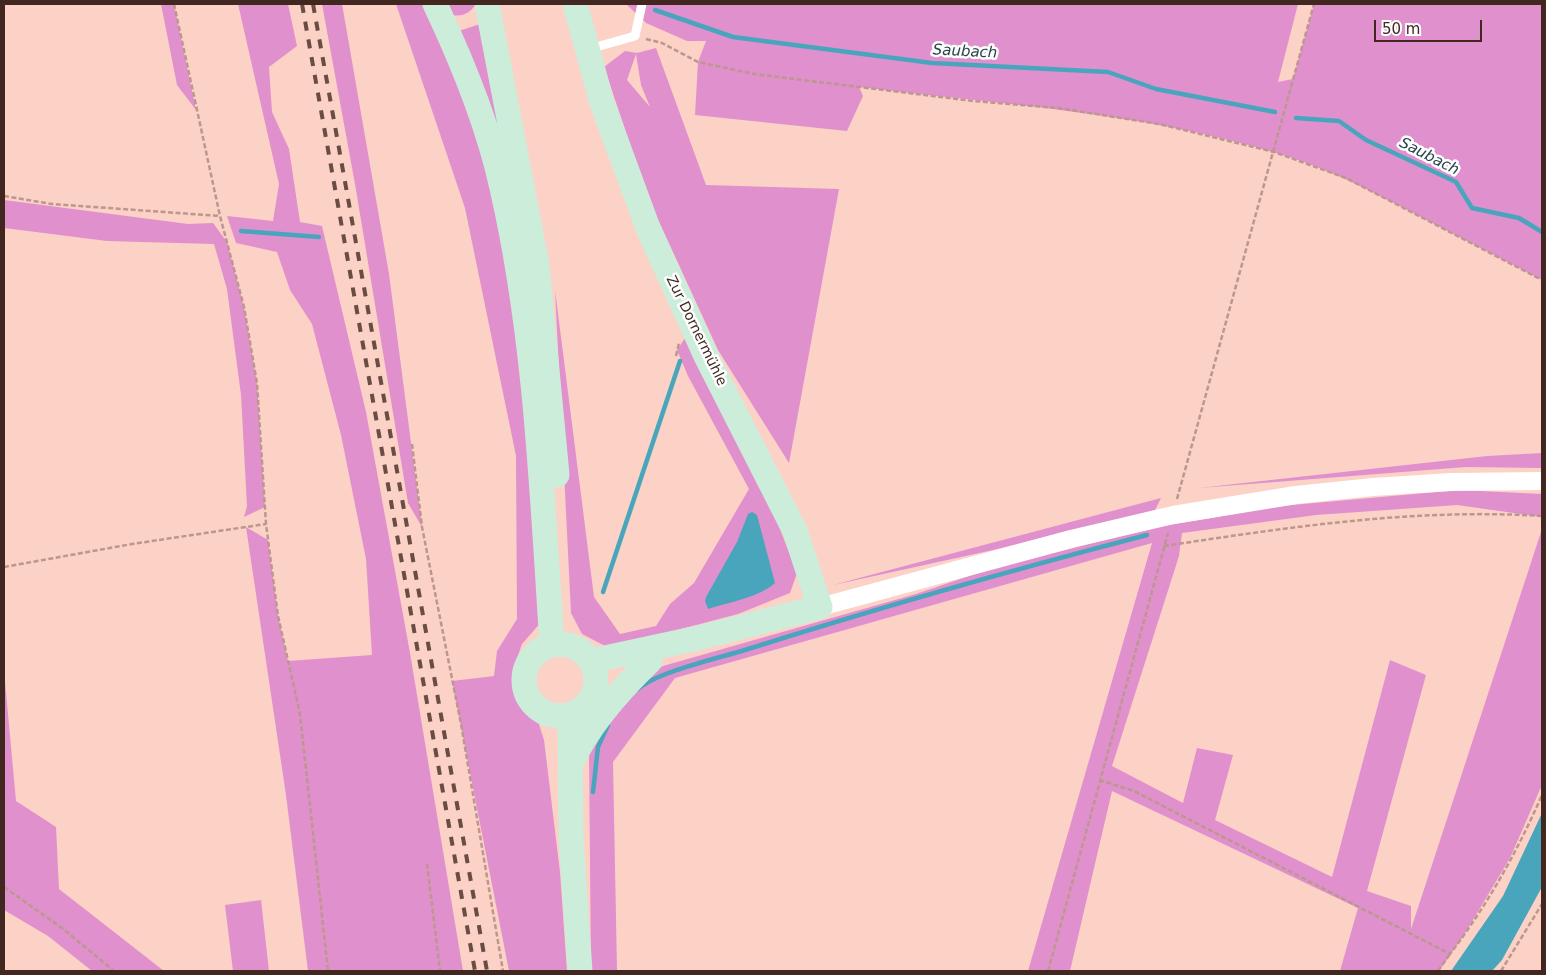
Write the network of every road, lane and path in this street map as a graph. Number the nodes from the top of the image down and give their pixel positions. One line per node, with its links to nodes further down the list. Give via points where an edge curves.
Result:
1 (174, 4): 11 (path)
2 (435, 4): 22 (main road, via 475,96 502,186 517,267)
3 (487, 4): 22 (main road, via 537,265 555,439)
4 (575, 4): 8 (main road, Zur Dornermühle)
5 (642, 4): 7 (lane)
6 (1314, 4): 9 (path)
7 (635, 36): 8 (lane); 9 (path, via 662,43 698,62 754,74 1058,108 1159,124)
8 (587, 50): 20 (main road, Zur Dornermühle, via 602,103 648,228 706,356 795,532)
9 (1274, 152): 12 (path, via 1346,178); 15 (path)
10 (4, 196): 11 (path, via 52,204)
11 (220, 216): 17 (path, via 244,307 256,383)
12 (1542, 280)
13 (412, 444): 37 (path, via 422,527 461,724)
14 (1542, 481): 15 (street, via 1373,487 1296,495)
15 (1173, 515): 18 (path); 20 (street, via 1071,539)
16 (1542, 516): 18 (path, via 1487,512 1399,516 1317,523)
17 (266, 524): 19 (path); 35 (path, via 278,616 300,714)
18 (1164, 546): 27 (path)
19 (4, 568)
20 (820, 607): 21 (main road)
21 (698, 638): 23 (main road); 24 (main road)
22 (559, 645): 24 (main road, via 581,650); 25 (main road, via 544,648 531,659 524,674 524,683 530,699 542,710)
23 (650, 661): 24 (main road); 26 (main road, via 587,735)
24 (593, 669): 25 (main road, via 596,686 584,707)
25 (560, 714): 26 (main road); 29 (main road)
26 (570, 767): 29 (main road)
27 (1099, 780): 33 (path, via 1134,791); 39 (path)
28 (1542, 795): 33 (path, via 1522,842 1476,919)
29 (570, 839): 38 (main road)
30 (427, 864): 36 (path)
31 (4, 887): 34 (path, via 62,928)
32 (1542, 904): 41 (path)
33 (1450, 954): 40 (path)
34 (114, 971)
35 (328, 971)
36 (440, 971)
37 (502, 971)
38 (580, 971)
39 (1048, 971)
40 (1438, 971)
41 (1501, 971)

